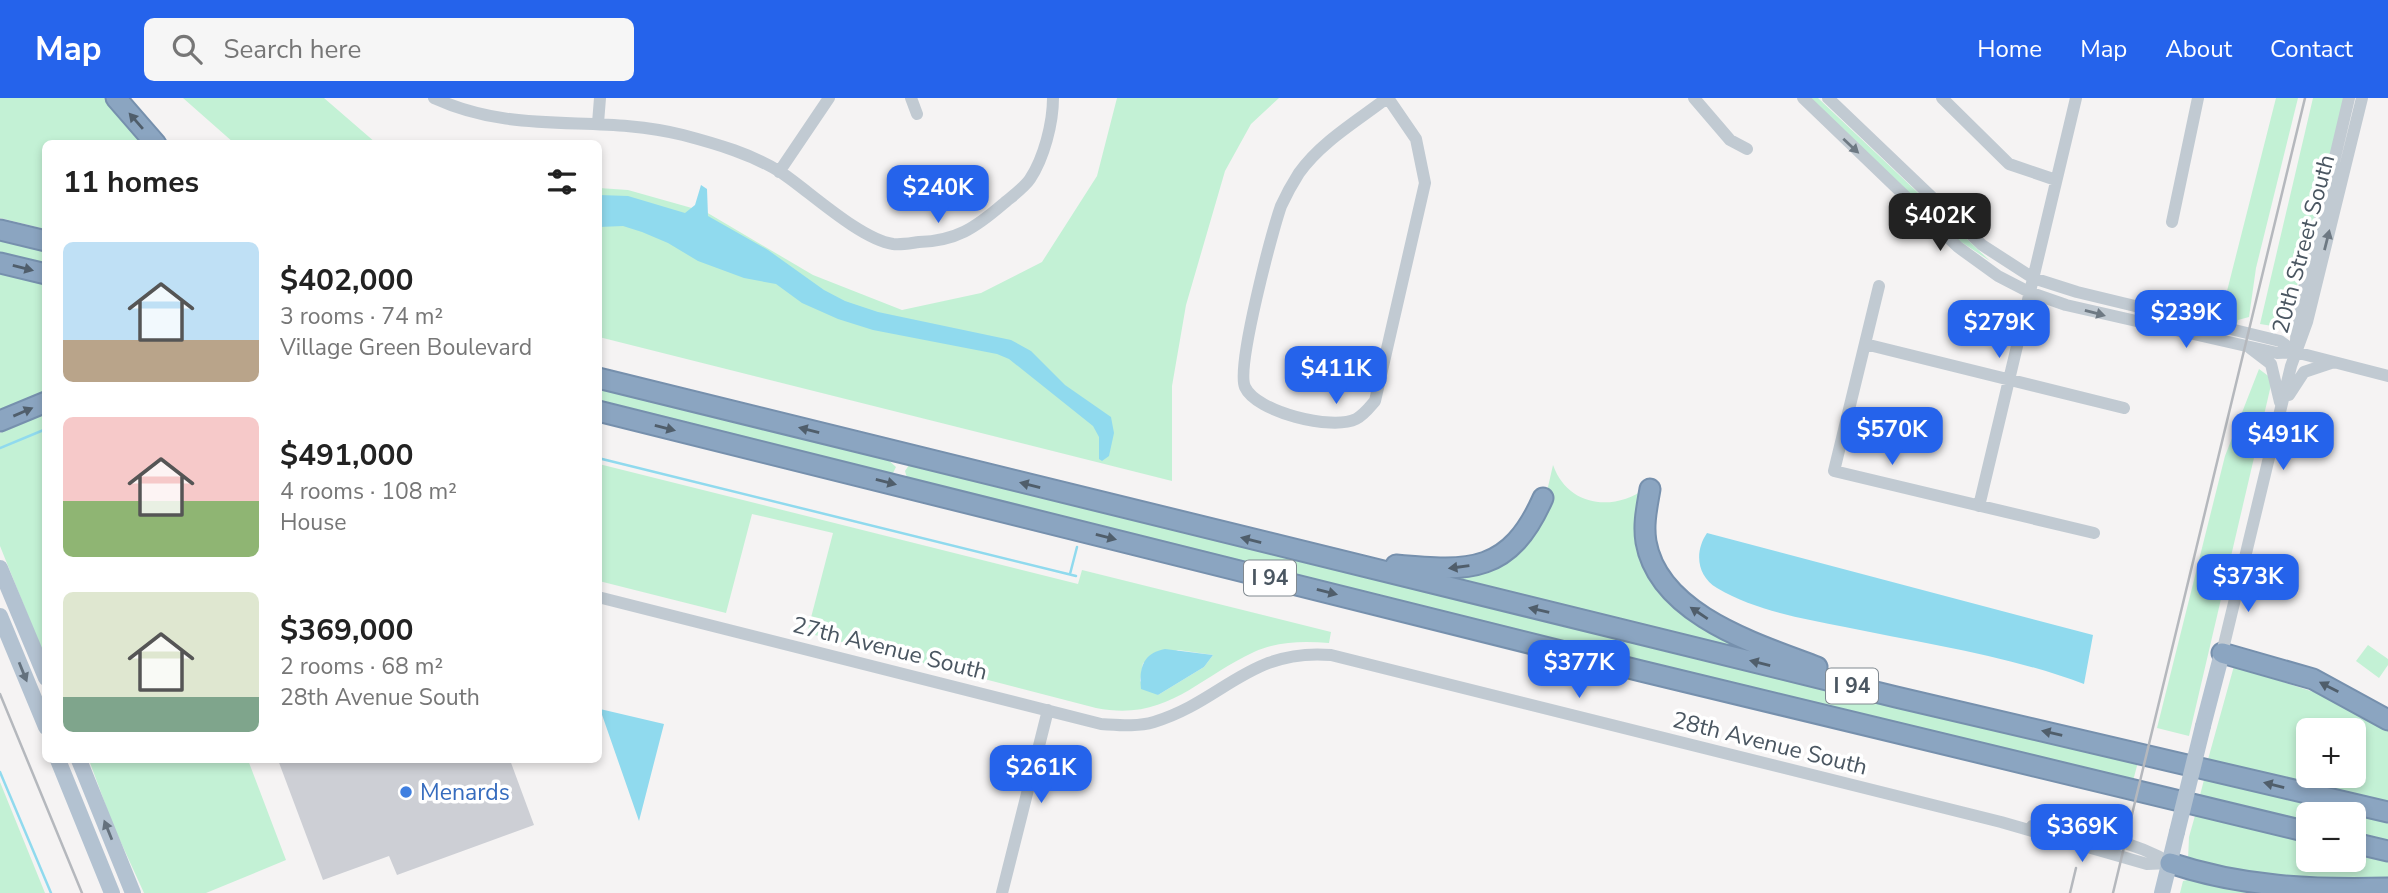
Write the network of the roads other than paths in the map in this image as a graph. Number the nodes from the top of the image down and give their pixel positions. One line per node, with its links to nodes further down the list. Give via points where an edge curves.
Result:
1 (116, 98): 18 (highway, one-way to 1)
2 (434, 98): 17 (street, via 509,121)
3 (600, 98): 17 (street)
4 (829, 98): 20 (street)
5 (911, 98): 16 (street)
6 (1053, 98): 20 (street, via 1053,114 1030,179 973,227 946,241 892,244 851,224)
7 (1387, 98): 7 (street, via 1416,139 1425,183 1375,401 1365,413 1343,423 1268,408 1245,389 1243,362 1281,208 1314,154)
8 (1694, 98): 19 (street, via 1730,139)
9 (1803, 98): 30 (street, one-way to 30, via 1958,247)
10 (1828, 98): 28 (street, via 1982,245)
11 (1942, 98): 21 (street, via 2009,164)
12 (2076, 98): 21 (street)
13 (2198, 98): 23 (street)
14 (2349, 98): 22 (street, 20th Street South)
15 (2362, 98): 22 (street, 20th Street South)
16 (917, 114)
17 (598, 123): 20 (street, via 713,142)
18 (153, 140)
19 (1747, 149)
20 (779, 172)
21 (2056, 180): 28 (street)
22 (2334, 187): 33 (street, 20th Street South, via 2307,322)
23 (2172, 222)
24 (0, 230): 25 (highway)
25 (42, 240)
26 (0, 263): 27 (highway, one-way to 27)
27 (42, 273)
28 (2033, 278): 30 (street); 33 (street, via 2280,341)
29 (1879, 286): 31 (street)
30 (2029, 292): 32 (street, one-way to 32, via 2131,322); 37 (street)
31 (1865, 344): 37 (street); 45 (street, via 1835,471)
32 (2247, 346): 33 (street); 39 (street, via 2271,364)
33 (2295, 352): 34 (street); 39 (street, 20th Street South)
34 (2335, 362): 35 (street); 39 (street, via 2304,372)
35 (2388, 376)
36 (602, 379): 47 (highway, I 94, one-way to 36)
37 (2009, 379): 40 (street); 45 (street)
38 (42, 404): 42 (highway, one-way to 38)
39 (2281, 407): 51 (street, 20th Street South)
40 (2124, 408)
41 (602, 412): 61 (highway, I 94, one-way to 61)
42 (0, 421)
43 (1650, 489): 53 (highway, one-way to 43, via 1738,637 1694,611 1660,578 1646,544 1644,520)
44 (1543, 498): 47 (highway, one-way to 47, via 1514,546 1487,564 1442,569)
45 (1979, 506): 46 (street)
46 (2094, 533)
47 (1317, 557): 53 (highway, I 94, one-way to 47)
48 (0, 568): 52 (main road)
49 (602, 598): 54 (street, 27th Avenue South)
50 (0, 617): 56 (main road, one-way to 56)
51 (2222, 653): 57 (highway, one-way to 51, via 2313,679); 64 (main road, bridge)
52 (42, 668)
53 (1896, 697): 60 (highway, I 94, one-way to 53)
54 (1048, 710): 55 (street, 27th Avenue South, via 1101,724 1131,726); 68 (street)
55 (1172, 716): 64 (street, 28th Avenue South, via 1260,664 1296,655 1331,656 2001,822 2147,864)
56 (42, 717)
57 (2388, 720)
58 (59, 763): 66 (main road)
59 (80, 763): 67 (main road, one-way to 59)
60 (2388, 812)
61 (2296, 829)
62 (2366, 846): 63 (highway)
63 (2388, 851)
64 (2170, 863): 65 (highway, via 2255,885 2320,890); 69 (main road)
65 (2388, 888)
66 (112, 893)
67 (133, 893)
68 (1002, 893)
69 (2162, 893)

